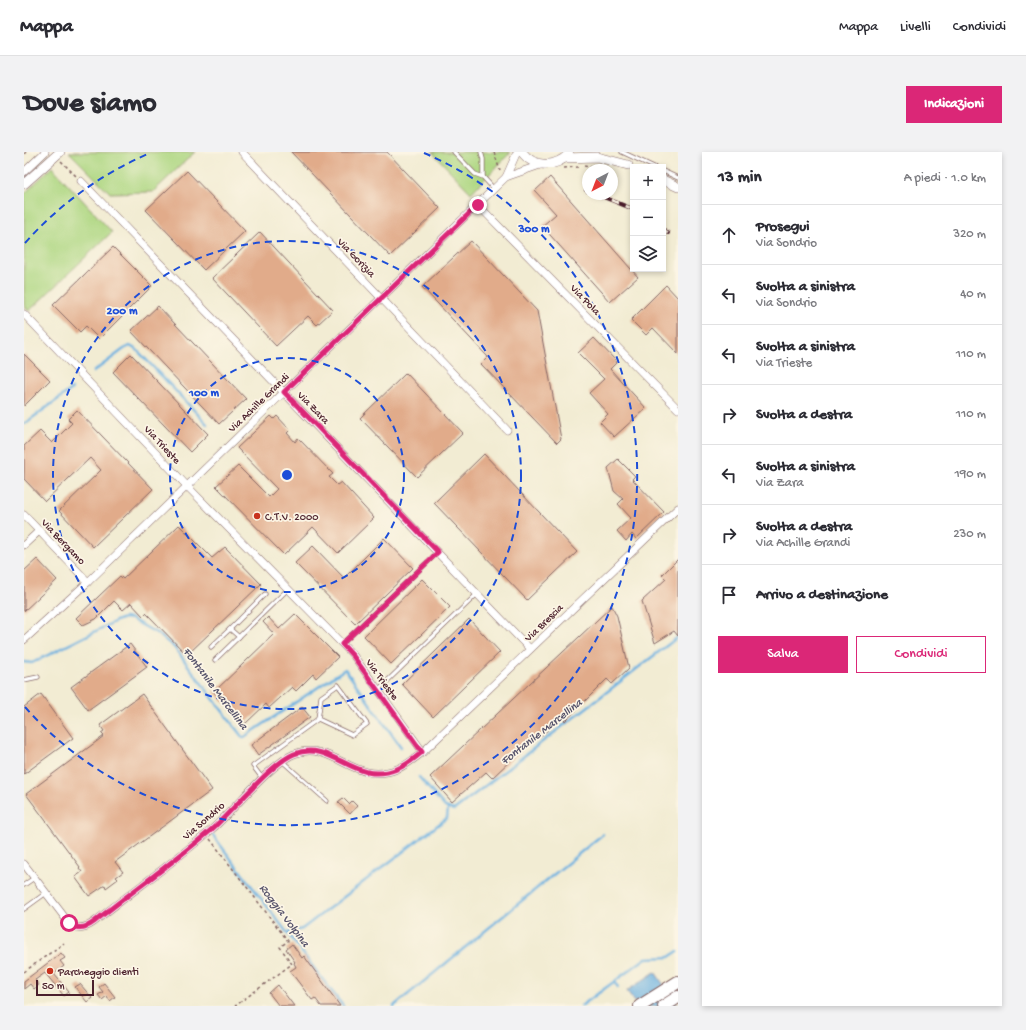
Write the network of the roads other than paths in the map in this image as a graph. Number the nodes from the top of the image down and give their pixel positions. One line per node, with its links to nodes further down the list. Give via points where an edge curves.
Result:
1 (45, 152): 15 (street)
2 (242, 152): 26 (street, Via Gorizia)
3 (454, 152): 17 (lane, via 475,174)
4 (481, 152): 17 (lane)
5 (517, 152): 18 (street)
6 (522, 152): 11 (street, via 528,159)
7 (598, 152): 13 (street)
8 (622, 152): 12 (lane)
9 (58, 154): 22 (street)
10 (568, 155): 11 (street, via 554,164); 14 (street, via 597,157)
11 (543, 164): 18 (street)
12 (648, 164)
13 (630, 166)
14 (630, 166)
15 (24, 172)
16 (666, 172): 19 (lane)
17 (483, 177): 23 (lane)
18 (506, 177): 23 (street, Via Achille Grandi)
19 (678, 178)
20 (81, 181): 28 (street, Via Zara)
21 (666, 182): 24 (street)
22 (24, 184)
23 (494, 189): 25 (street, Via Achille Grandi)
24 (676, 189)
25 (478, 205): 26 (street, Via Achille Grandi); 29 (street, Via Pola)
26 (381, 298): 28 (street, Via Achille Grandi); 30 (street, Via Gorizia)
27 (24, 314): 31 (street, Via Trieste)
28 (284, 392): 31 (street, Via Achille Grandi); 36 (street, Via Zara)
29 (678, 409)
30 (507, 430)
31 (187, 486): 37 (street, Via Achille Grandi); 38 (street, Via Trieste)
32 (678, 508): 46 (street, Via Brescia)
33 (24, 515): 34 (street, Via Bergamo)
34 (39, 531): 35 (street); 37 (street, Via Bergamo)
35 (24, 545)
36 (438, 552): 40 (street, Via Zara); 44 (lane)
37 (88, 582): 43 (street, Via Achille Grandi)
38 (288, 589): 42 (lane); 44 (street, Via Trieste)
39 (265, 594): 41 (lane)
40 (477, 594): 46 (street, Via Zara); 50 (lane)
41 (230, 629): 42 (lane); 45 (lane)
42 (239, 637): 47 (lane)
43 (24, 640)
44 (342, 644): 50 (street, Via Trieste)
45 (211, 647)
46 (530, 649): 52 (street, Via Brescia)
47 (215, 660)
48 (38, 677): 49 (lane)
49 (24, 680)
50 (378, 690): 52 (street, Via Trieste)
51 (318, 719): 51 (lane, via 352,735 367,724 338,685 322,697); 54 (lane, via 253,766)
52 (422, 752): 53 (street, Via Sondrio, via 399,768 378,773 356,770 330,755 317,751 298,753)
53 (282, 761): 54 (street, Via Sondrio); 55 (lane)
54 (262, 779): 59 (street, Via Sondrio, via 206,834 88,926 79,928 71,925)
55 (326, 801)
56 (24, 864): 57 (street, Via Sondrio)
57 (34, 878): 58 (lane); 59 (street, Via Sondrio)
58 (24, 885)
59 (46, 893): 60 (lane)
60 (24, 909)
61 (678, 982): 63 (highway)
62 (678, 997): 64 (highway)
63 (640, 1006)
64 (664, 1006)

